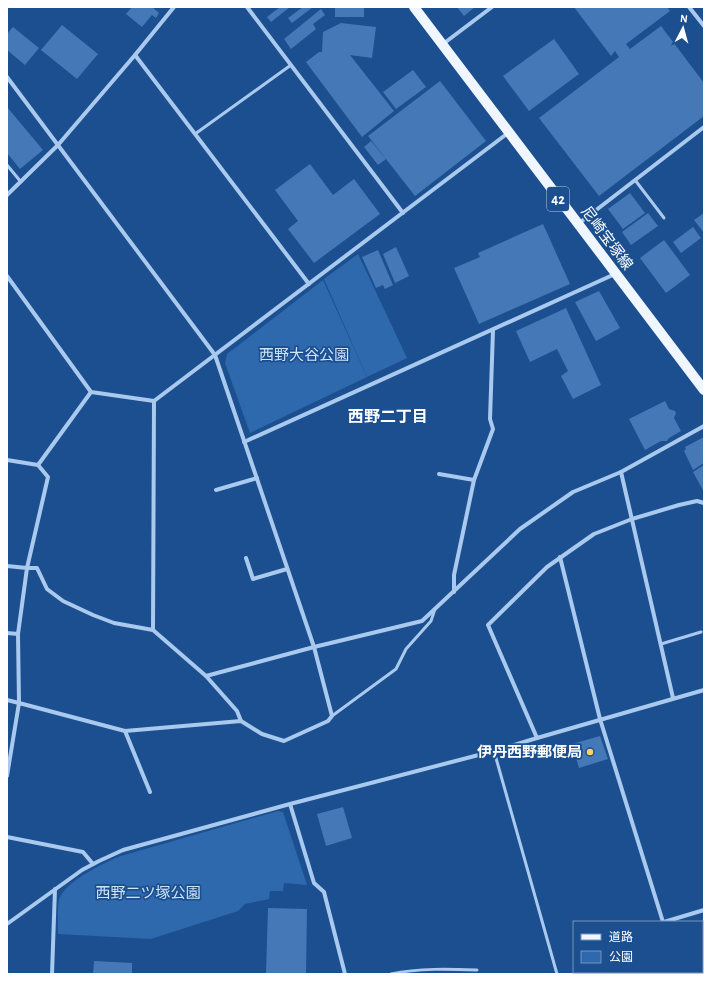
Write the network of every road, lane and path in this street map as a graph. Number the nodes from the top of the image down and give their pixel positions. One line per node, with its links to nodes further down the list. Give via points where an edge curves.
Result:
1 (174, 7): 8 (street)
2 (247, 7): 9 (street)
3 (414, 7): 7 (main road, 尼崎宝塚線 / 42)
4 (492, 7): 7 (street)
5 (690, 7): 6 (street)
6 (704, 26)
7 (441, 45): 12 (main road, 尼崎宝塚線 / 42)
8 (136, 55): 13 (street); 14 (street)
9 (291, 65): 13 (lane); 19 (street)
10 (7, 77): 14 (street)
11 (704, 127): 16 (street)
12 (508, 133): 19 (street); 21 (main road, 尼崎宝塚線 / 42)
13 (195, 134): 24 (street)
14 (58, 146): 17 (street); 26 (street)
15 (7, 165): 17 (lane)
16 (635, 180): 20 (lane); 21 (street)
17 (21, 182): 18 (street)
18 (7, 195)
19 (403, 213): 24 (street)
20 (664, 218)
21 (577, 224): 22 (main road, 尼崎宝塚線 / 42)
22 (615, 274): 25 (street); 27 (main road, 尼崎宝塚線 / 42)
23 (7, 276): 28 (street)
24 (309, 284): 26 (street)
25 (493, 330): 31 (street); 37 (street, via 490,419 493,429)
26 (215, 355): 29 (street); 31 (street)
27 (704, 390)
28 (92, 392): 29 (street); 33 (street)
29 (154, 402): 48 (street)
30 (704, 426): 34 (street)
31 (244, 442): 36 (street)
32 (7, 460): 33 (street)
33 (38, 465): 44 (street, via 48,477)
34 (620, 472): 40 (street); 46 (street, via 573,492 520,529)
35 (439, 474): 37 (street)
36 (257, 478): 38 (street); 45 (street)
37 (474, 480): 46 (street, via 454,575)
38 (216, 490)
39 (704, 503): 40 (street, via 697,500)
40 (632, 519): 41 (street, via 594,534); 52 (street)
41 (560, 557): 60 (street); 63 (street, via 488,625)
42 (246, 558): 45 (street, via 253,579)
43 (7, 566): 44 (street)
44 (27, 568): 48 (street, via 37,568 47,589 63,601 114,623); 51 (street)
45 (287, 569): 53 (street)
46 (454, 592): 47 (street)
47 (436, 609): 53 (street, via 422,621); 59 (lane, via 431,621 406,650 396,669)
48 (152, 630): 54 (street)
49 (701, 632): 52 (lane)
50 (7, 633): 51 (street)
51 (18, 634): 58 (street)
52 (661, 644): 56 (street)
53 (314, 647): 54 (street); 59 (street)
54 (206, 676): 61 (street, via 237,710)
55 (704, 690): 56 (street)
56 (673, 698): 60 (street)
57 (7, 700): 58 (street)
58 (19, 703): 62 (street); 65 (street)
59 (332, 716): 61 (street, via 328,721 284,741 262,734)
60 (600, 720): 63 (street); 72 (street)
61 (241, 721): 62 (street)
62 (125, 731): 66 (street)
63 (537, 738): 64 (street)
64 (494, 751): 67 (street); 81 (lane)
65 (7, 776)
66 (150, 792)
67 (290, 804): 69 (street, via 123,850); 78 (street, via 314,884 324,892)
68 (7, 837): 69 (street, via 83,852)
69 (93, 864): 70 (street)
70 (56, 889): 74 (street); 77 (street)
71 (704, 910): 73 (street)
72 (664, 921)
73 (667, 921)
74 (7, 924)
75 (451, 969): 76 (lane); 79 (lane); 80 (lane)
76 (477, 970)
77 (52, 974)
78 (345, 974)
79 (391, 974)
80 (450, 974)
81 (557, 974)

